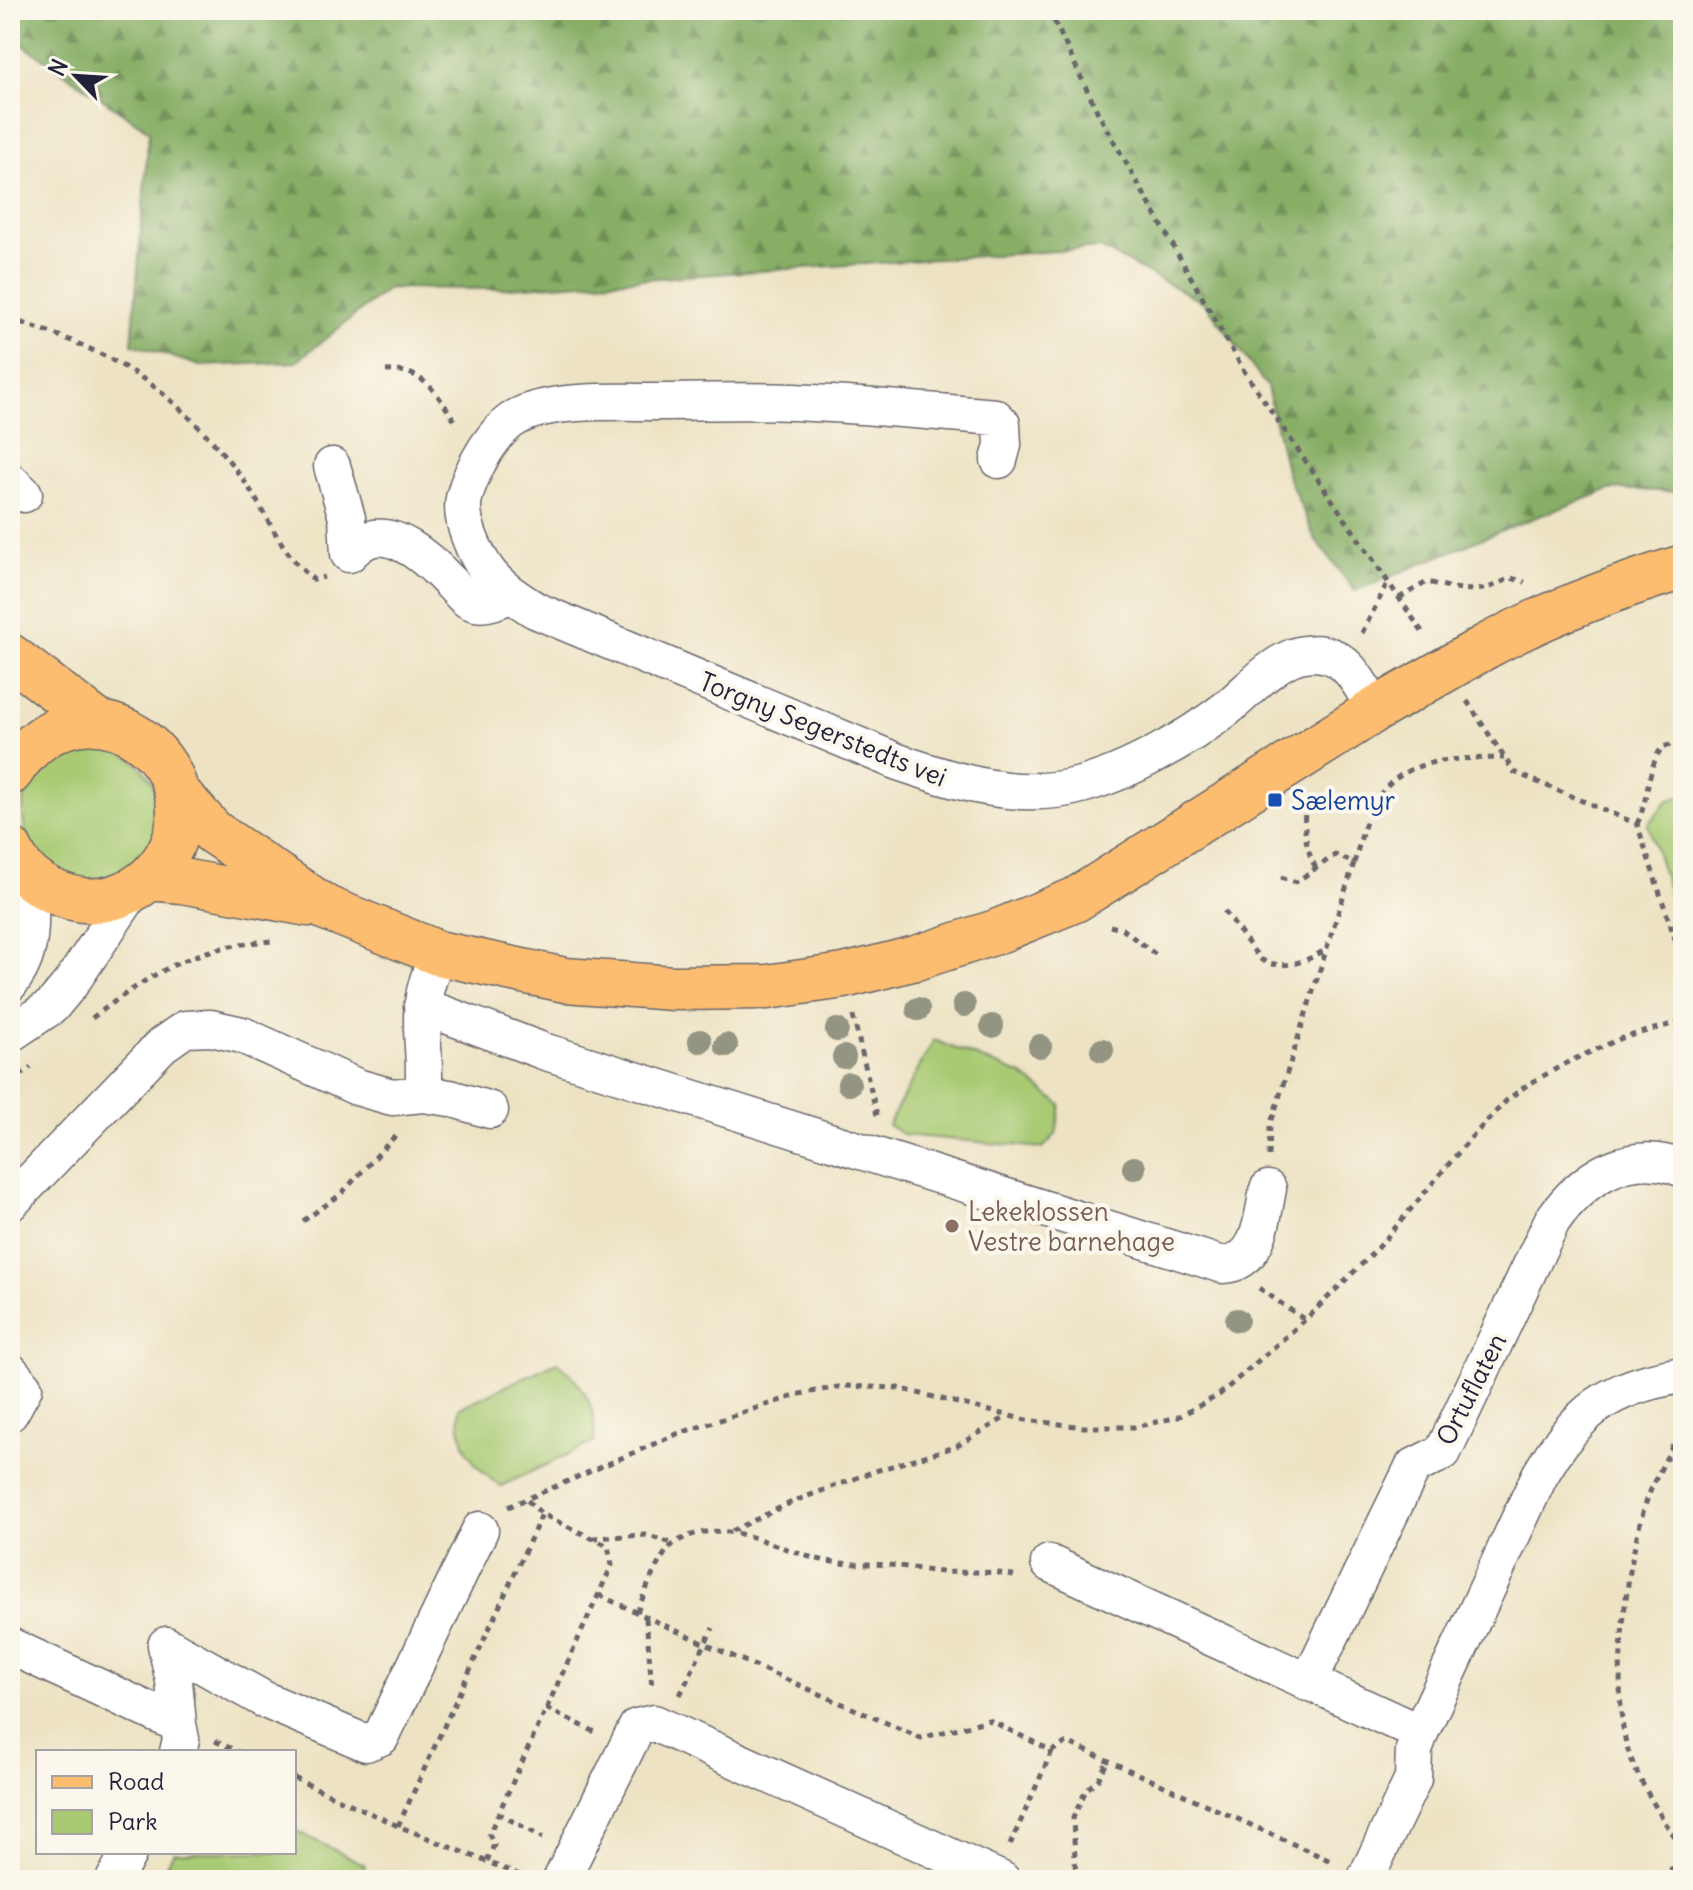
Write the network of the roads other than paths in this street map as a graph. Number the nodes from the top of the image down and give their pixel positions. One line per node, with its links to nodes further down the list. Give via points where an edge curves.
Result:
1 (999, 460): 4 (street, Torgny Segerstedts vei, via 1002,424 995,417 791,402 599,402 536,409 517,416 490,442 463,501 467,528 481,559)
2 (332, 466): 4 (street, via 347,518 349,554 373,537 391,541 426,558 469,601 483,604)
3 (1683, 567): 6 (main road, bridge, via 1524,626 1485,647 1442,688)
4 (510, 594): 6 (street, Torgny Segerstedts vei, via 547,616 898,762 1017,793 1042,793 1114,774 1224,711 1296,655 1325,654 1348,668)
5 (10, 656): 7 (main road)
6 (1375, 710): 13 (main road, via 1075,900 916,958 767,987 673,988 565,980)
7 (99, 723): 8 (main road, via 71,724 46,734 24,751); 9 (main road, via 126,730 149,745 167,766)
8 (10, 773)
9 (177, 792): 11 (main road, via 172,847); 12 (main road, via 213,832)
10 (20, 863): 11 (main road, via 47,890 68,898 113,897); 14 (street, via 31,941)
11 (142, 884): 12 (main road, via 182,881); 16 (street, via 52,1006)
12 (326, 908): 13 (main road)
13 (425, 948): 15 (street)
14 (10, 983)
15 (422, 1006): 17 (street); 20 (street, via 543,1051 1223,1265 1246,1258 1259,1232)
16 (10, 1034)
17 (423, 1094): 18 (street); 21 (street, via 392,1097 368,1091 242,1035 185,1029 162,1045)
18 (490, 1110)
19 (1683, 1169): 28 (street, Ortuflaten, via 1647,1160 1616,1167 1590,1179 1568,1198 1552,1221 1443,1452 1413,1467)
20 (1268, 1189)
21 (10, 1203)
22 (10, 1371): 24 (street, via 24,1388)
23 (1683, 1375): 29 (street, via 1620,1391 1583,1415 1560,1441)
24 (10, 1413)
25 (480, 1530): 30 (street, via 381,1737 366,1743 293,1713 166,1645)
26 (1049, 1563): 28 (street)
27 (10, 1646): 30 (street)
28 (1308, 1683): 29 (street)
29 (1420, 1733): 34 (street, via 1413,1779)
30 (178, 1738)
31 (128, 1854): 35 (street)
32 (567, 1868): 33 (street, via 637,1727 654,1723)
33 (999, 1879)
34 (1366, 1879)
35 (114, 1880)

